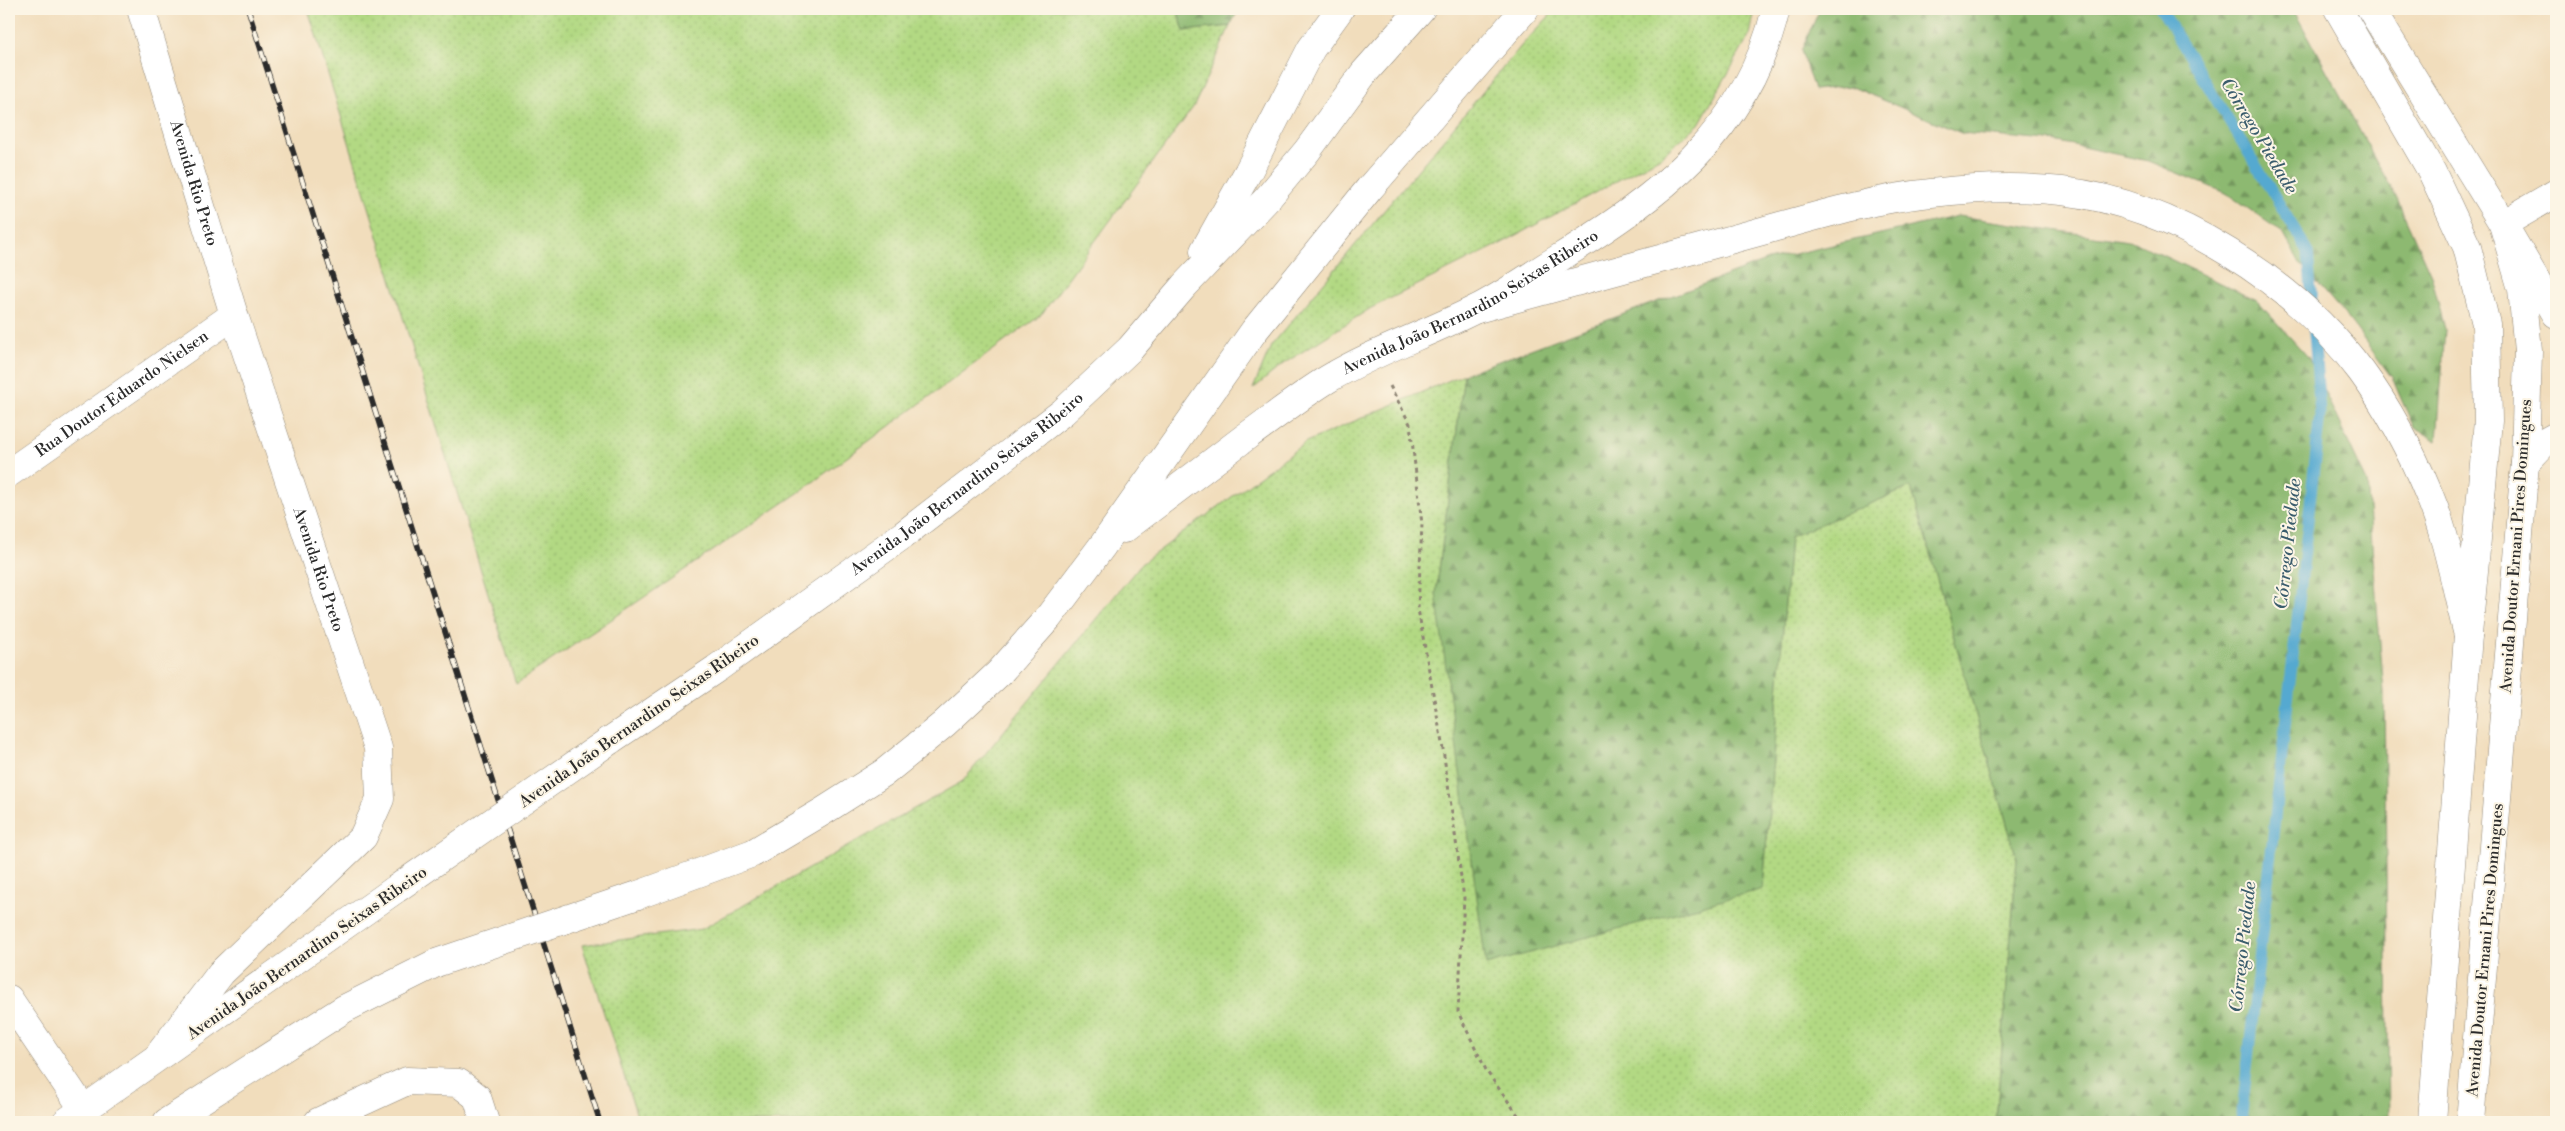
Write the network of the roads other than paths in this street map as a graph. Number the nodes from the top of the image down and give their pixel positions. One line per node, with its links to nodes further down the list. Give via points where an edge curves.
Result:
1 (141, 9): 15 (main road, Avenida Rio Preto)
2 (1329, 9): 9 (main road)
3 (1340, 9): 9 (main road, Avenida João Bernardino Seixas Ribeiro)
4 (1421, 9): 12 (main road, Avenida João Bernardino Seixas Ribeiro, via 1364,73 1267,199)
5 (1525, 9): 19 (main road, Avenida João Bernardino Seixas Ribeiro, via 1370,189 1254,331)
6 (1776, 9): 13 (main road, Avenida João Bernardino Seixas Ribeiro, via 1757,66 1730,115 1696,157 1661,189 1593,237)
7 (2338, 9): 20 (main road, via 2432,172 2467,247 2486,324 2488,421)
8 (2371, 9): 11 (main road, Avenida Doutor Ernani Pires Domingues)
9 (1311, 49): 12 (main road, Avenida João Bernardino Seixas Ribeiro, via 1248,172)
10 (2556, 193): 11 (main road)
11 (2503, 224): 14 (main road); 17 (main road, Avenida Doutor Ernani Pires Domingues, via 2522,289 2528,351)
12 (1184, 286): 22 (main road, Avenida João Bernardino Seixas Ribeiro, bridge, via 1130,349 1063,412 895,540 716,669 396,889)
13 (1477, 309): 19 (main road, Avenida João Bernardino Seixas Ribeiro, via 1374,354 1328,379); 20 (main road, via 1862,204 1929,193 1995,188 2063,191 2123,204 2176,225 2229,252 2271,282 2326,329 2361,371 2398,428 2431,499)
14 (2556, 314)
15 (234, 315): 18 (main road, Rua Doutor Eduardo Nielsen); 22 (main road, Avenida Rio Preto, via 378,748 380,799 363,837 221,973)
16 (2556, 436): 17 (main road, via 2545,442)
17 (2525, 463): 28 (main road, Avenida Doutor Ernani Pires Domingues)
18 (9, 473)
19 (1103, 545): 24 (main road, Avenida João Bernardino Seixas Ribeiro, bridge, via 1048,618 999,673 885,772 753,852 638,895 436,963 344,1008)
20 (2468, 635): 27 (main road)
21 (9, 999): 23 (main road)
22 (154, 1061): 23 (main road, Avenida João Bernardino Seixas Ribeiro)
23 (75, 1116)
24 (167, 1122)
25 (318, 1122): 26 (main road, via 407,1081 459,1083 477,1097)
26 (484, 1122)
27 (2432, 1122)
28 (2470, 1122)

